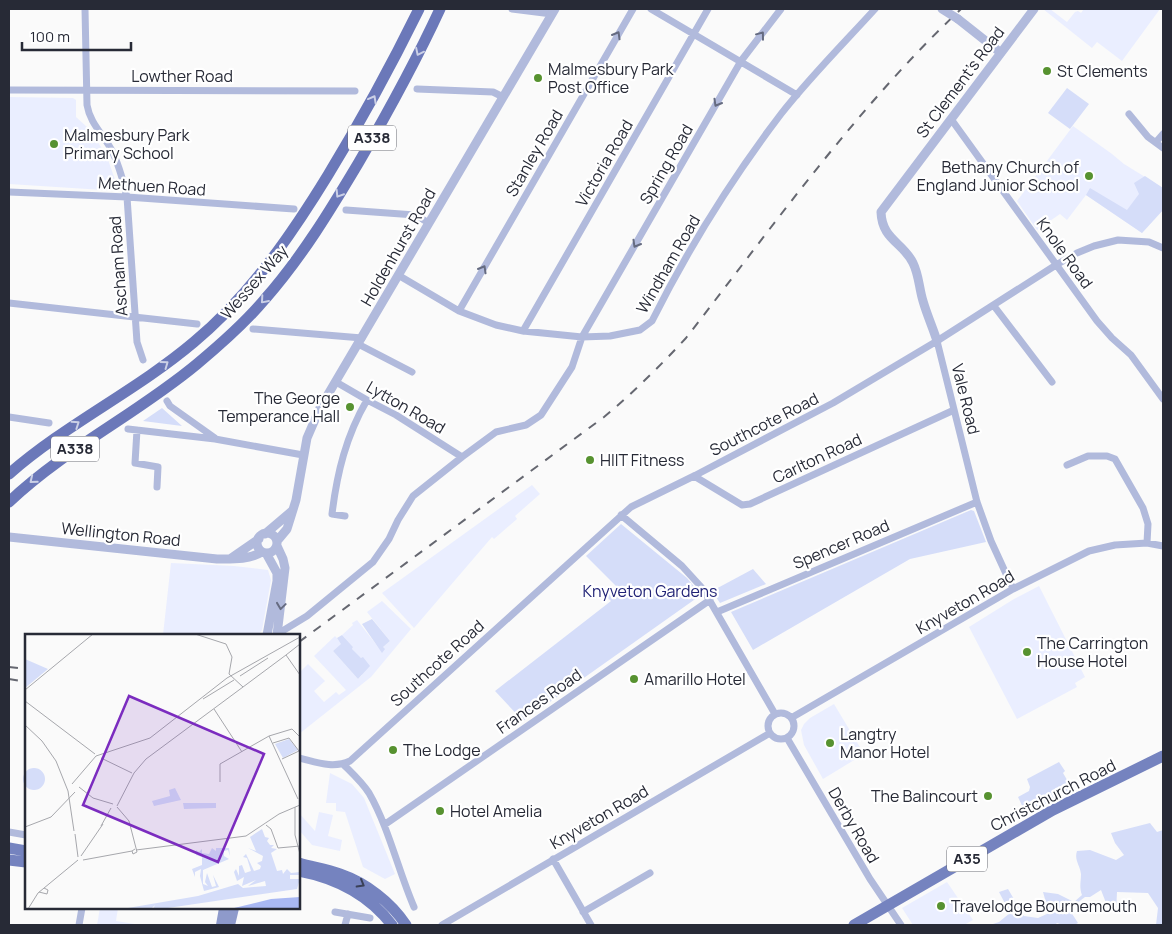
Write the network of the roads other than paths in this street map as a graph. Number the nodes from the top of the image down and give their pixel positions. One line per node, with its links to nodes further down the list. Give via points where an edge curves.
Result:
1 (85, 9): 18 (street, Ascham Road)
2 (419, 9): 62 (highway, Wessex Way / A338, one-way to 2, via 174,358 249,289 285,242 349,141)
3 (440, 9): 65 (highway, Wessex Way / A338, one-way to 65, via 351,175 295,262 266,298 196,365 54,464)
4 (512, 9): 12 (street)
5 (633, 9): 38 (street, Stanley Road, one-way to 5)
6 (651, 9): 13 (street)
7 (708, 9): 13 (street, Victoria Road)
8 (780, 9): 15 (street, Spring Road, one-way to 8)
9 (875, 9): 20 (street, Windham Road)
10 (942, 9): 14 (street, bridge)
11 (1034, 9): 14 (street, St Clement's Road)
12 (553, 11): 21 (street, Holdenhurst Road)
13 (694, 34): 15 (street); 42 (street, Victoria Road)
14 (1000, 53): 23 (street, St Clement's Road)
15 (741, 61): 20 (street); 43 (street, Spring Road, one-way to 43)
16 (417, 89): 21 (street, via 493,92)
17 (9, 90): 18 (street, Lowther Road)
18 (87, 90): 19 (street, Lowther Road); 28 (street, Ascham Road, via 86,105 91,120 116,161)
19 (355, 91)
20 (797, 95): 43 (street, Windham Road, via 758,146 700,234 652,321 632,333)
21 (503, 97): 31 (street, Holdenhurst Road)
22 (1129, 114): 25 (street, via 1148,138)
23 (951, 119): 32 (street, St Clement's Road, via 881,212); 34 (street, Knole Road)
24 (1163, 134): 25 (street)
25 (1156, 142): 26 (street)
26 (1163, 148)
27 (9, 192): 28 (street, Methuen Road)
28 (127, 197): 29 (street, Methuen Road); 39 (street, Ascham Road)
29 (294, 209)
30 (346, 210): 31 (street, via 415,215)
31 (429, 223): 35 (street, Holdenhurst Road)
32 (881, 223): 45 (street, Vale Road, via 913,262)
33 (1163, 248): 34 (street, Southcote Road, via 1149,242 1118,240 1094,246)
34 (1056, 265): 37 (street, Southcote Road); 50 (street, Knole Road, via 1097,320 1131,355)
35 (398, 275): 38 (street, Windham Road); 44 (street, Holdenhurst Road)
36 (9, 303): 39 (street)
37 (994, 306): 45 (street, Southcote Road); 49 (street)
38 (459, 311): 42 (street, Windham Road, via 496,326)
39 (135, 316): 40 (street); 46 (street, Ascham Road, via 137,342)
40 (197, 324)
41 (253, 328): 44 (street)
42 (523, 331): 43 (street, Windham Road)
43 (582, 336): 60 (street, Spring Road, via 572,367 541,415 526,425 496,432)
44 (360, 341): 47 (street); 48 (street, Holdenhurst Road)
45 (937, 341): 53 (street, Vale Road); 63 (street, Southcote Road, via 833,403)
46 (143, 360)
47 (412, 372)
48 (336, 382): 51 (street, Lytton Road); 59 (street, Holdenhurst Road, via 314,422)
49 (1052, 382)
50 (1163, 398)
51 (367, 400): 60 (street, Lytton Road); 69 (street, via 345,446 336,482 332,514)
52 (167, 401): 58 (street)
53 (954, 410): 63 (street, Carlton Road, via 750,504 742,505); 66 (street, Vale Road)
54 (9, 417): 55 (street)
55 (49, 423)
56 (128, 428): 57 (street)
57 (137, 430): 58 (street); 64 (street, via 135,463 158,468)
58 (215, 439): 59 (street)
59 (303, 455): 67 (street, Holdenhurst Road)
60 (462, 457): 80 (street, Spring Road, via 413,496 373,562 307,616)
61 (1067, 465): 73 (street, via 1088,456 1115,459 1143,508 1148,524)
62 (9, 474)
63 (694, 476): 68 (street, Southcote Road, via 643,500)
64 (157, 487)
65 (9, 502)
66 (977, 502): 77 (street, Vale Road); 79 (street, Spencer Road)
67 (292, 511): 70 (street); 72 (street, Holdenhurst Road, via 287,529)
68 (621, 515): 78 (street, via 682,566); 88 (street, Southcote Road)
69 (344, 516)
70 (262, 536): 72 (street, via 271,534); 75 (street, via 258,544); 76 (street)
71 (9, 537): 76 (street, Wellington Road)
72 (277, 544): 75 (street, Holdenhurst Road, via 273,551); 80 (street, one-way to 80, via 285,568)
73 (1147, 544): 74 (street, Knyveton Road); 77 (street, Knyveton Road, via 1115,544 1089,551)
74 (1163, 546)
75 (264, 552): 76 (street, Wellington Road); 81 (street, via 277,573)
76 (230, 559)
77 (1012, 589): 83 (street, Knyveton Road)
78 (710, 600): 79 (street); 89 (street, Frances Road)
79 (717, 612): 82 (street)
80 (279, 633)
81 (267, 634)
82 (775, 714): 83 (street, via 784,713); 84 (street, via 769,720)
83 (791, 718): 85 (street, via 794,729)
84 (770, 733): 85 (street, via 776,738); 95 (street, Knyveton Road)
85 (787, 738): 100 (street, Derby Road)
86 (1163, 756): 100 (main road, Christchurch Road / A35, via 1053,810)
87 (300, 758): 88 (street, via 329,765)
88 (344, 764): 89 (street, via 368,792)
89 (384, 825): 101 (street)
90 (9, 832): 91 (street)
91 (25, 835)
92 (9, 848): 93 (main road)
93 (25, 851)
94 (9, 860): 96 (main road)
95 (553, 860): 106 (street); 115 (street, Knyveton Road)
96 (25, 862)
97 (300, 863): 114 (main road, one-way to 114, via 356,881 388,904)
98 (300, 871): 113 (main road, via 337,882 361,895)
99 (650, 874): 106 (street)
100 (888, 906): 117 (main road, Christchurch Road / A35); 118 (street, Derby Road)
101 (414, 908)
102 (82, 909): 109 (street)
103 (224, 909): 110 (main road)
104 (234, 909): 111 (main road)
105 (335, 912): 107 (street)
106 (583, 912): 116 (street)
107 (348, 914): 108 (street); 112 (street)
108 (370, 918)
109 (79, 925)
110 (221, 925)
111 (230, 925)
112 (345, 925)
113 (392, 925)
114 (406, 925)
115 (442, 925)
116 (591, 925)
117 (854, 925)
118 (901, 925)

